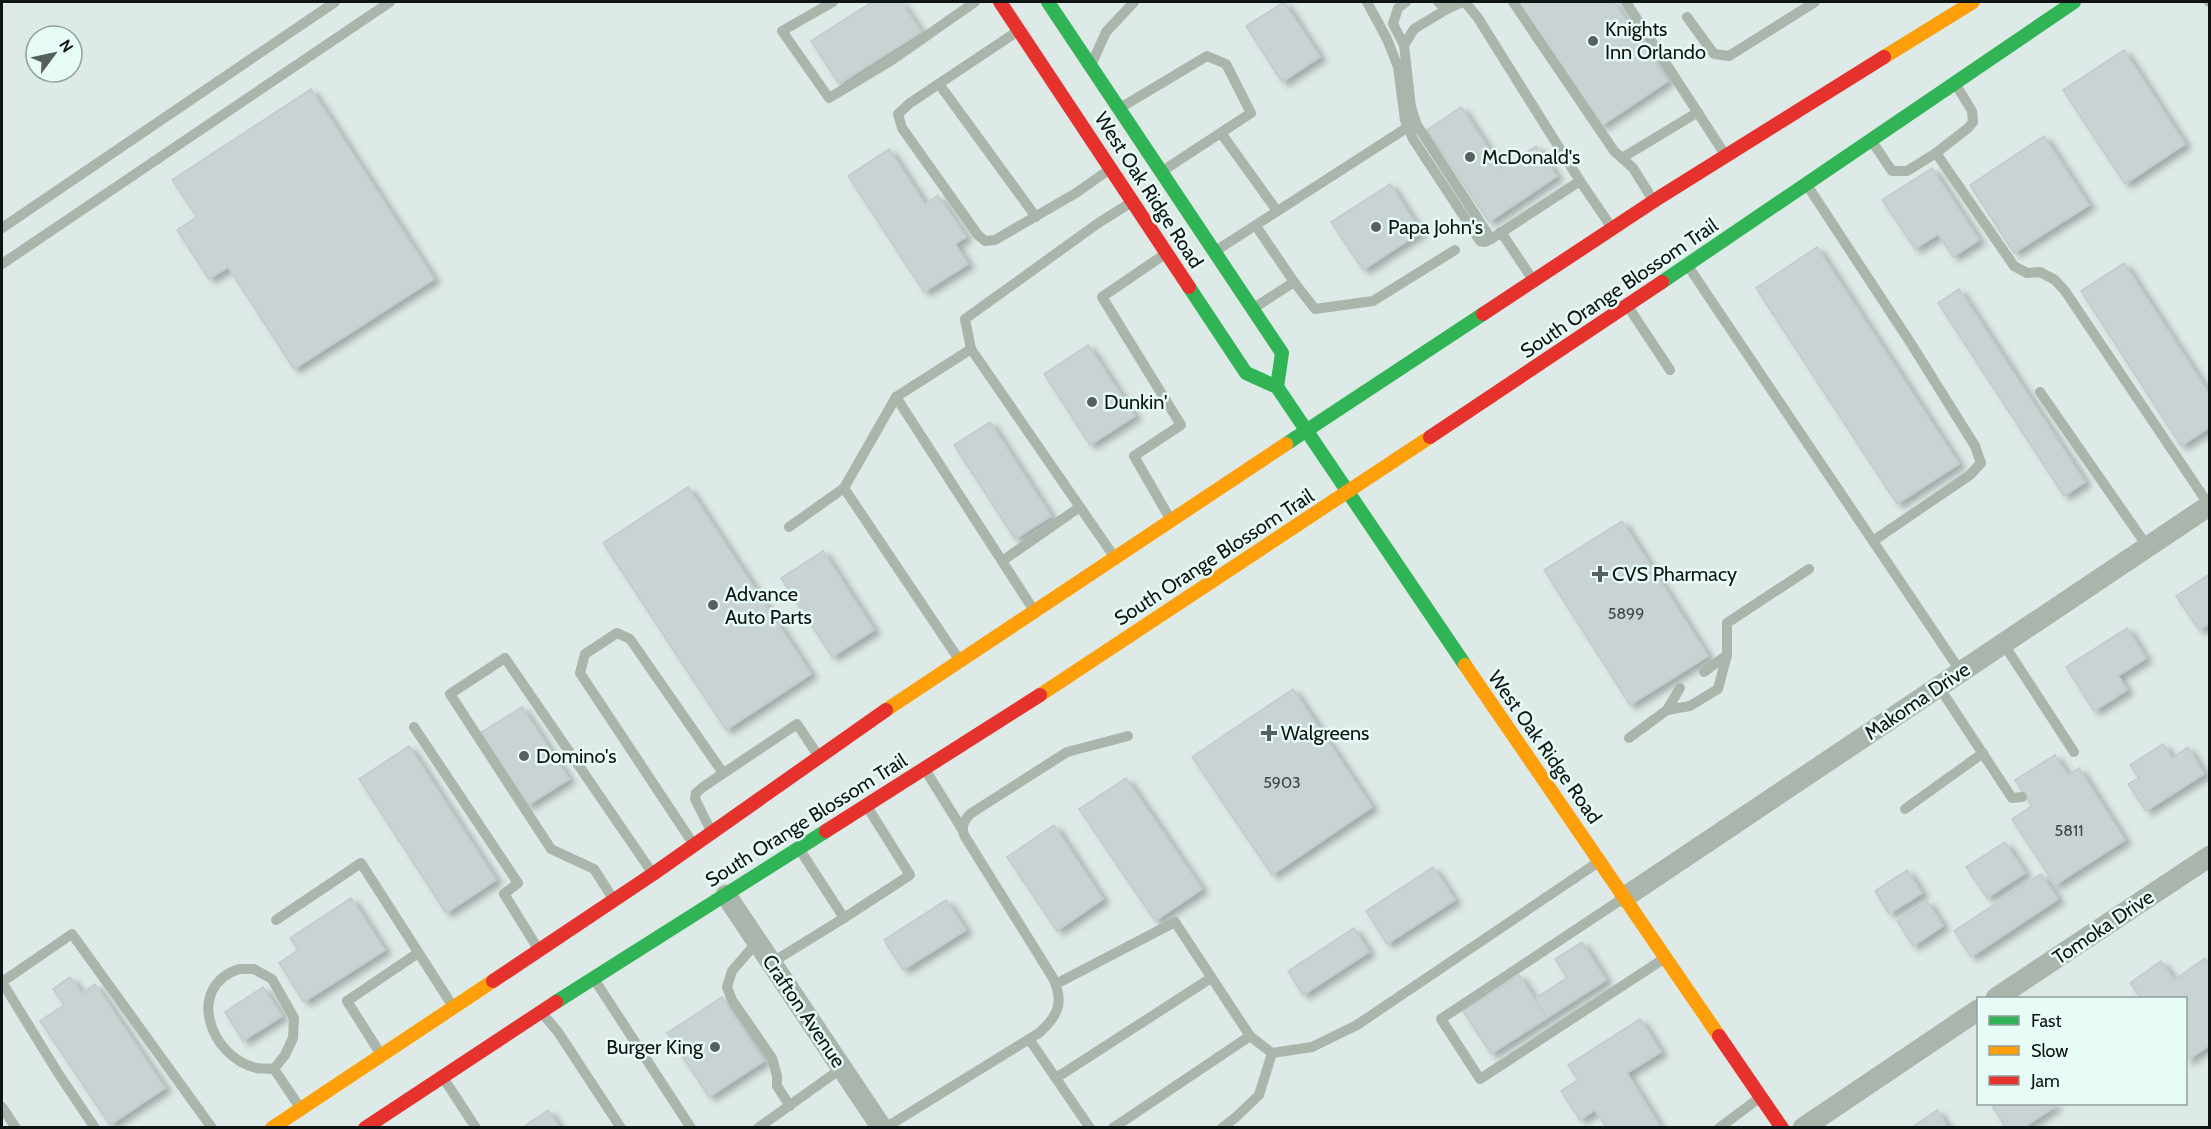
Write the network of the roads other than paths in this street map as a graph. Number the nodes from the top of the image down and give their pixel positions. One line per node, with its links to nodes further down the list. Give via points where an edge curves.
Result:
1 (335, 2): 40 (lane)
2 (390, 2): 47 (lane)
3 (833, 2): 4 (lane, via 782,32 829,98)
4 (975, 2)
5 (1000, 2): 18 (main road, West Oak Ridge Road)
6 (1048, 2): 20 (main road, West Oak Ridge Road)
7 (1134, 2): 20 (lane, via 1106,32)
8 (1367, 2): 25 (lane, via 1398,67)
9 (1406, 2): 19 (lane, via 1398,8 1393,24)
10 (1464, 2): 16 (lane); 33 (lane, via 1478,18)
11 (1514, 2): 30 (lane)
12 (1626, 2): 24 (lane)
13 (1815, 2): 17 (lane, via 1729,56 1714,54)
14 (2074, 2): 21 (main road, South Orange Blossom Trail)
15 (1966, 3): 29 (main road, South Orange Blossom Trail)
16 (1442, 5): 19 (lane, via 1414,29)
17 (1687, 17)
18 (1018, 30): 22 (lane); 31 (main road, West Oak Ridge Road)
19 (1404, 45): 43 (lane, via 1411,107 1417,125)
20 (1090, 66): 23 (main road, West Oak Ridge Road)
21 (1954, 82): 27 (main road, South Orange Blossom Trail); 28 (lane, via 1972,111 1973,122)
22 (939, 84): 38 (lane); 38 (lane, via 898,114 902,128 978,235 985,241 995,240)
23 (1119, 109): 26 (lane, via 1207,56 1226,64 1251,113); 32 (main road, West Oak Ridge Road)
24 (1698, 112): 29 (lane); 30 (lane)
25 (1408, 127): 37 (lane); 43 (lane, via 1480,241)
26 (1221, 133): 32 (lane); 37 (lane)
27 (1872, 140): 28 (lane, via 1892,171 1907,171); 34 (main road, South Orange Blossom Trail)
28 (1936, 153): 61 (lane, via 2013,266 2027,273 2040,272 2065,291)
29 (1726, 156): 36 (main road, South Orange Blossom Trail)
30 (1622, 158): 36 (lane, via 1633,168)
31 (1112, 168): 35 (main road, West Oak Ridge Road); 38 (lane)
32 (1161, 172): 46 (main road, West Oak Ridge Road)
33 (1580, 181): 41 (lane); 42 (lane)
34 (1807, 185): 48 (main road, South Orange Blossom Trail); 65 (lane, via 1916,351 1975,446 1981,463 1970,475)
35 (1134, 201): 45 (main road, West Oak Ridge Road); 53 (lane, via 965,319)
36 (1654, 202): 41 (main road, South Orange Blossom Trail)
37 (1277, 212): 39 (lane)
38 (1036, 217)
39 (1256, 226): 46 (lane); 50 (lane)
40 (2, 228)
41 (1613, 229): 49 (main road, South Orange Blossom Trail)
42 (1501, 232): 43 (lane); 49 (lane)
43 (1491, 239)
44 (1455, 250): 50 (lane, via 1373,301 1315,309)
45 (1167, 252): 55 (main road, West Oak Ridge Road, via 1246,373); 63 (lane, via 1102,297 1181,424 1134,456)
46 (1214, 252): 52 (main road, West Oak Ridge Road)
47 (2, 264)
48 (1688, 266): 51 (main road, South Orange Blossom Trail); 65 (lane)
49 (1534, 281): 58 (main road, South Orange Blossom Trail)
50 (1294, 282): 52 (lane)
51 (1628, 306): 54 (lane); 60 (main road, South Orange Blossom Trail)
52 (1252, 309): 55 (main road, West Oak Ridge Road, via 1282,353)
53 (971, 348): 57 (lane); 62 (lane)
54 (1670, 370)
55 (1276, 387): 58 (main road, West Oak Ridge Road)
56 (2040, 392): 66 (lane)
57 (896, 398): 59 (lane); 68 (lane)
58 (1305, 431): 60 (main road, West Oak Ridge Road); 63 (main road, South Orange Blossom Trail)
59 (844, 488): 64 (lane); 73 (lane)
60 (1347, 493): 85 (main road, South Orange Blossom Trail); 95 (main road, West Oak Ridge Road)
61 (2209, 505): 66 (street, Makoma Drive)
62 (1080, 507): 67 (lane); 68 (lane)
63 (1171, 520): 67 (main road, South Orange Blossom Trail)
64 (789, 526)
65 (1873, 541): 75 (lane)
66 (2147, 546): 71 (street, Makoma Drive)
67 (1115, 558): 70 (main road, South Orange Blossom Trail)
68 (1002, 561): 70 (lane)
69 (1809, 568): 72 (lane, via 1727,623)
70 (1035, 612): 73 (main road, South Orange Blossom Trail)
71 (2003, 643): 75 (street, Makoma Drive); 82 (lane)
72 (1727, 655): 74 (lane); 78 (lane, via 1718,689 1690,706)
73 (960, 661): 84 (main road, South Orange Blossom Trail)
74 (1704, 672)
75 (1961, 672): 76 (street, Makoma Drive)
76 (1939, 687): 83 (lane); 98 (street, Makoma Drive)
77 (1680, 688): 78 (lane)
78 (1667, 710): 81 (lane)
79 (414, 727): 103 (lane, via 518,883 504,894)
80 (1128, 736): 90 (lane, via 1067,752 970,814)
81 (1629, 738)
82 (2074, 752)
83 (1983, 753): 87 (lane, via 2012,798); 89 (lane)
84 (819, 757): 86 (lane, via 797,724); 91 (main road, South Orange Blossom Trail)
85 (924, 769): 88 (main road, South Orange Blossom Trail); 90 (lane)
86 (723, 773): 91 (lane, via 696,793 695,799); 92 (lane, via 630,639 617,633 585,654 580,673)
87 (2022, 797)
88 (866, 805): 93 (main road, South Orange Blossom Trail); 100 (lane, via 910,875)
89 (1905, 809)
90 (962, 829): 110 (lane)
91 (712, 832): 92 (main road, South Orange Blossom Trail)
92 (694, 845): 96 (main road, South Orange Blossom Trail)
93 (798, 847): 97 (main road, South Orange Blossom Trail); 100 (lane)
94 (2210, 856): 111 (street, Tomoka Drive)
95 (1600, 861): 98 (main road, West Oak Ridge Road); 117 (lane, via 1357,1025 1312,1047)
96 (653, 874): 99 (main road, South Orange Blossom Trail); 99 (lane, via 505,658 450,694 551,849 594,869)
97 (726, 895): 102 (street, Crafton Avenue); 107 (main road, South Orange Blossom Trail)
98 (1625, 897): 105 (main road, West Oak Ridge Road); 105 (lane, via 1441,1019 1480,1079)
99 (614, 900): 103 (main road, South Orange Blossom Trail)
100 (843, 918): 106 (lane)
101 (276, 920): 104 (lane, via 361,863)
102 (757, 942): 106 (street, Crafton Avenue); 124 (lane, via 732,971 727,987 772,1058 777,1086)
103 (539, 950): 112 (main road, South Orange Blossom Trail)
104 (418, 953): 112 (lane); 118 (lane, via 347,1001)
105 (1666, 958): 123 (main road, West Oak Ridge Road)
106 (771, 963): 120 (street, Crafton Avenue)
107 (594, 978): 114 (main road, South Orange Blossom Trail); 134 (lane)
108 (1211, 978): 110 (lane, via 1175,922); 115 (lane); 122 (lane)
109 (2, 982): 128 (lane); 129 (lane, via 72,933)
110 (1056, 984): 116 (lane, via 1060,995 1057,1011 1050,1024)
111 (1999, 997)
112 (454, 1007): 118 (main road, South Orange Blossom Trail)
113 (1977, 1011): 142 (street)
114 (541, 1012): 121 (main road, South Orange Blossom Trail); 133 (lane)
115 (1250, 1036): 117 (lane); 138 (lane)
116 (1029, 1039): 122 (lane); 136 (lane)
117 (1272, 1053): 139 (lane, via 1259,1095)
118 (381, 1056): 126 (main road, South Orange Blossom Trail)
119 (274, 1068): 119 (lane, via 256,1068 240,1061 223,1048 209,1023 208,1006 216,984 227,973 254,969 272,979 288,1005 294,1018 293,1038); 126 (lane)
120 (842, 1068): 124 (lane); 136 (street, Crafton Avenue)
121 (442, 1076): 131 (main road, South Orange Blossom Trail, via 396,1114); 132 (lane)
122 (1056, 1078): 137 (lane)
123 (1761, 1097): 140 (lane); 141 (main road, West Oak Ridge Road)
124 (790, 1106): 135 (lane)
125 (2, 1107): 127 (lane)
126 (301, 1108): 130 (main road, South Orange Blossom Trail)
127 (16, 1128)
128 (95, 1128)
129 (212, 1128)
130 (272, 1128)
131 (365, 1128)
132 (476, 1128)
133 (621, 1128)
134 (691, 1128)
135 (758, 1128)
136 (884, 1128)
137 (1090, 1128)
138 (1113, 1128)
139 (1221, 1128)
140 (1719, 1128)
141 (1782, 1128)
142 (1803, 1128)

